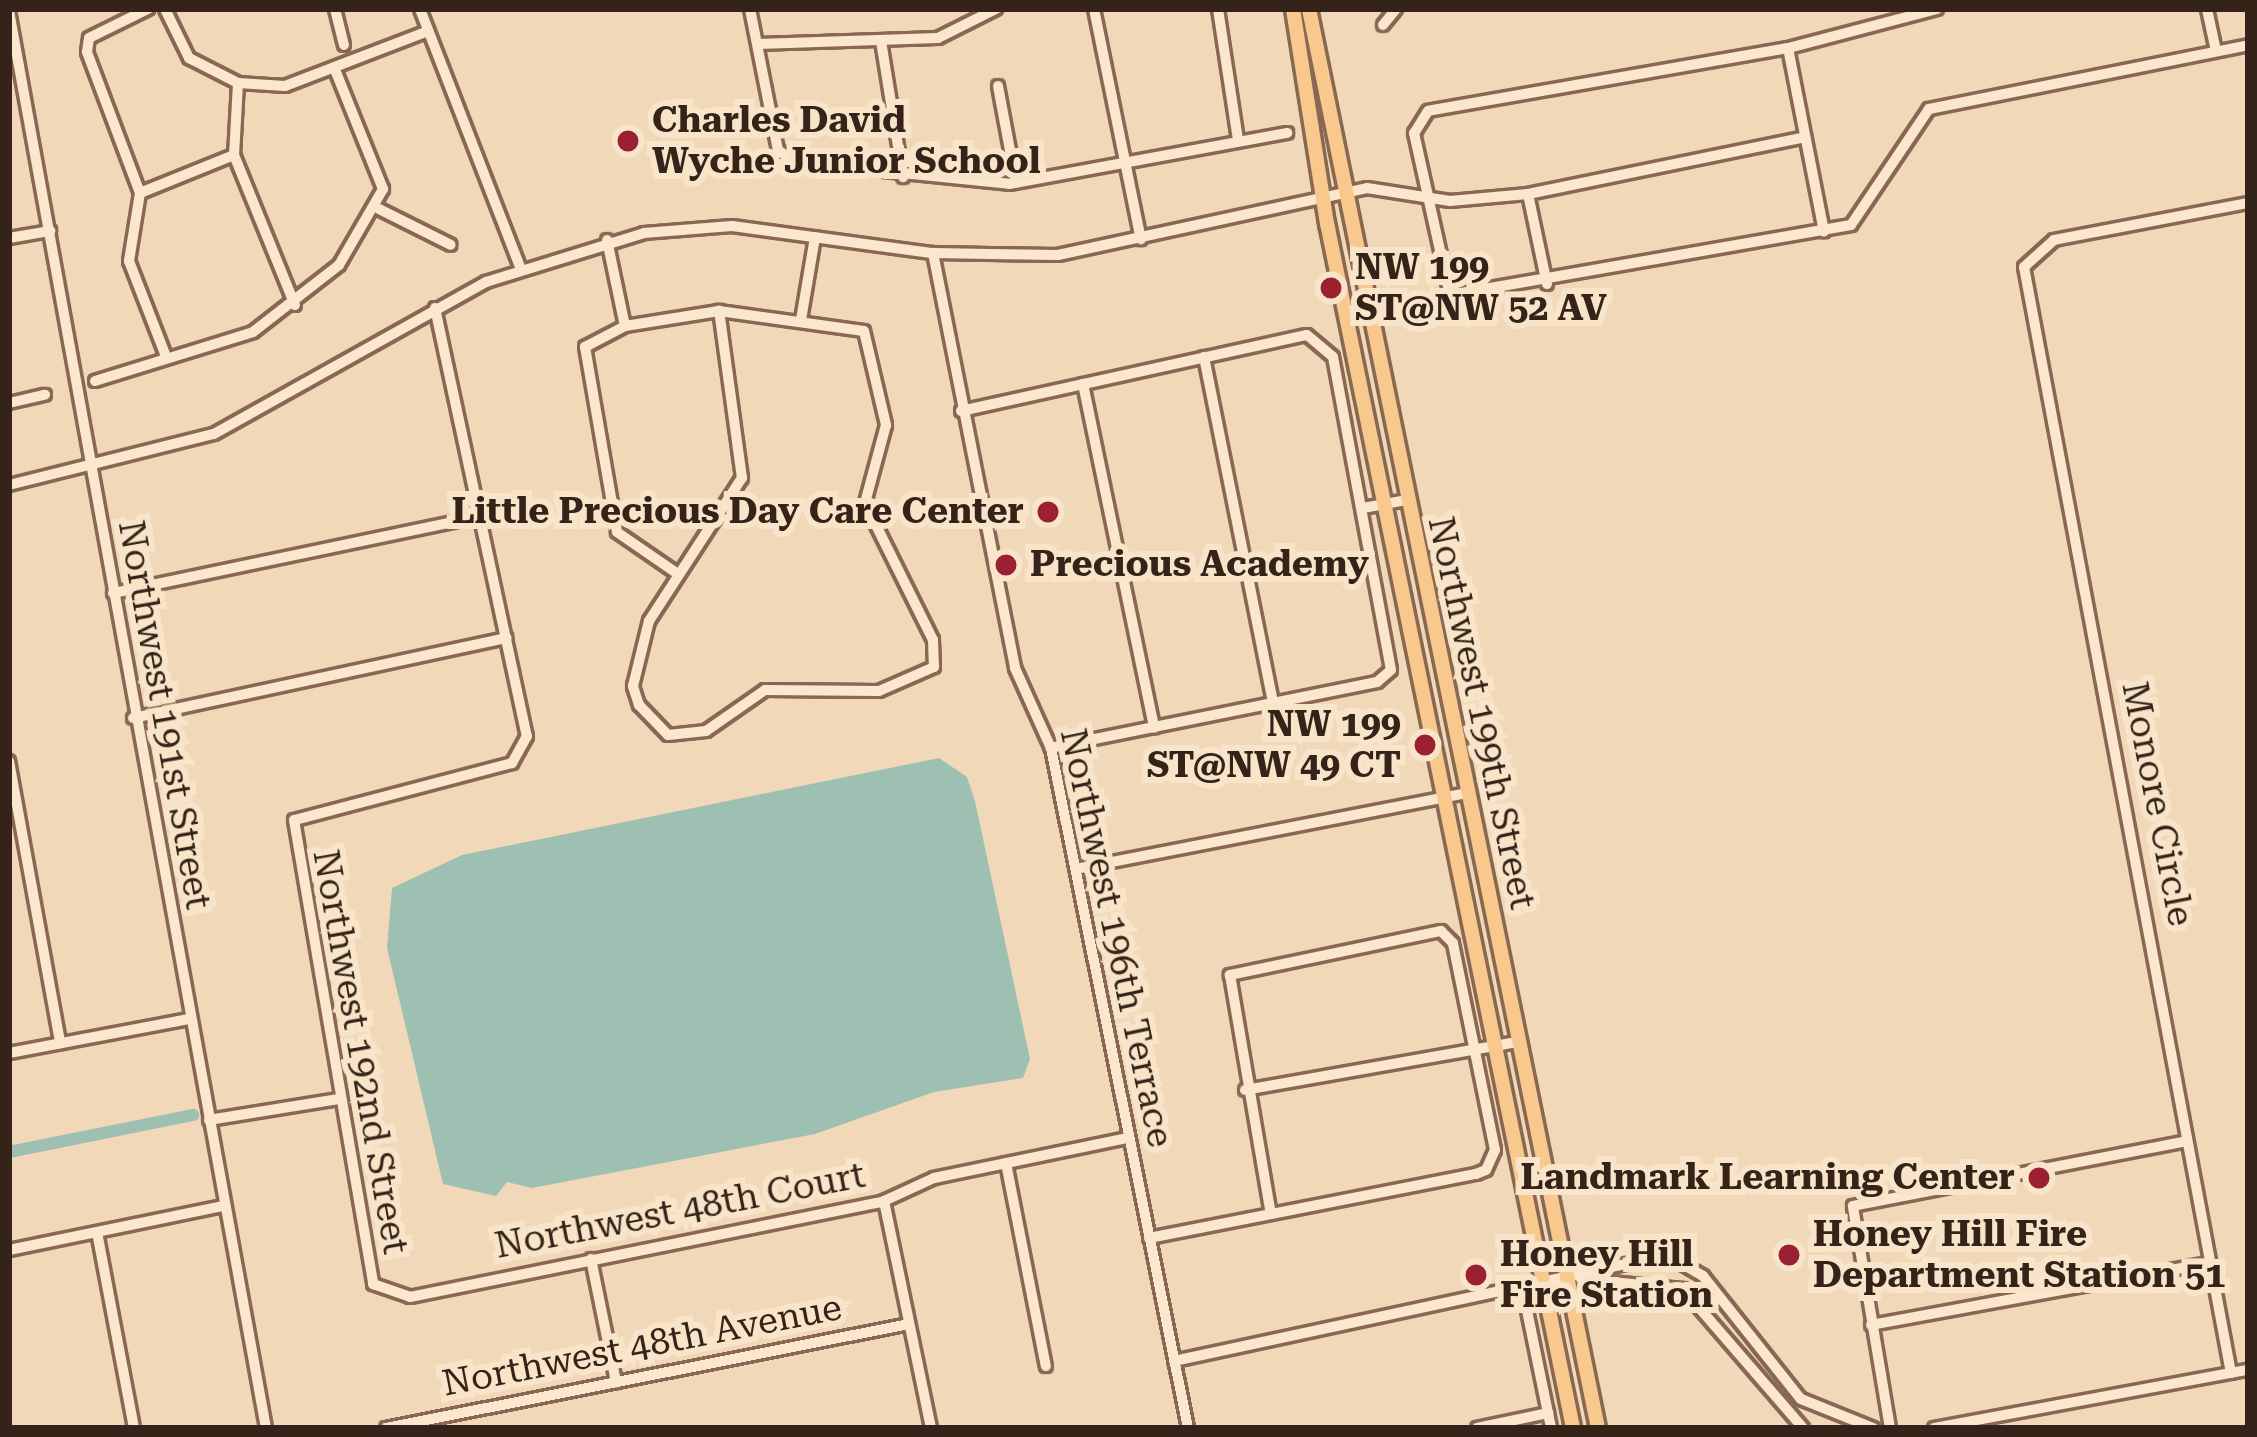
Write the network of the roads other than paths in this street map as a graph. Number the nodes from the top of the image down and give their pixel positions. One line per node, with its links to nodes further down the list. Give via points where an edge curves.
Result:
1 (148, 9): 33 (street, via 89,38 88,52)
2 (165, 9): 24 (street, via 189,58)
3 (335, 9): 19 (street)
4 (420, 9): 16 (street)
5 (750, 9): 18 (street)
6 (996, 9): 17 (street, via 938,38)
7 (1094, 9): 30 (street)
8 (1218, 9): 28 (street)
9 (1293, 9): 37 (main road, Northwest 199th Street)
10 (1310, 9): 34 (main road, Northwest 199th Street)
11 (1396, 9): 15 (street)
12 (1937, 9): 21 (street)
13 (2207, 9): 22 (street)
14 (9, 11): 40 (street, Northwest 191st Street)
15 (1383, 25)
16 (426, 32): 23 (street); 48 (street)
17 (880, 40): 18 (street); 31 (street)
18 (758, 44): 31 (street, via 784,158)
19 (344, 45)
20 (2248, 45): 22 (street)
21 (1788, 48): 27 (street); 36 (street, via 1418,119)
22 (2216, 51): 41 (street, via 1929,109 1851,225)
23 (334, 67): 24 (street, via 284,86); 39 (street, via 382,176)
24 (238, 83): 29 (street)
25 (998, 86): 32 (street)
26 (1287, 133): 28 (street)
27 (1805, 137): 35 (street); 41 (street)
28 (1238, 139): 30 (street)
29 (234, 155): 33 (street); 50 (street)
30 (1127, 164): 32 (street); 44 (street)
31 (903, 177): 32 (street)
32 (1016, 182)
33 (140, 193): 55 (street, via 129,261)
34 (1342, 194): 36 (street); 37 (street); 64 (main road, Northwest 199th Street)
35 (1528, 194): 36 (street); 49 (street)
36 (1428, 197): 49 (street, via 1450,295)
37 (1322, 199): 44 (street); 65 (main road, Northwest 199th Street)
38 (2248, 203): 89 (street, Monore Circle, via 2036,251 2024,267)
39 (379, 209): 46 (street); 50 (street)
40 (50, 231): 43 (street); 62 (street, Northwest 191st Street)
41 (1824, 231): 49 (street)
42 (815, 237): 45 (street, via 731,226); 47 (street); 53 (street)
43 (9, 238)
44 (1141, 239): 47 (street, via 1058,255)
45 (608, 240): 48 (street); 54 (street)
46 (451, 245)
47 (933, 253): 61 (street, Northwest 196th Terrace)
48 (520, 267): 51 (street)
49 (1546, 284)
50 (295, 305): 55 (street, via 253,332)
51 (435, 308): 62 (street, via 214,434); 67 (street)
52 (719, 311): 53 (street); 54 (street); 68 (street, via 742,478)
53 (801, 320): 68 (street, via 864,331 886,425 865,503 933,640 934,668 843,696 765,690 706,730 668,735 633,686 649,621)
54 (625, 326): 68 (street, via 595,338 581,362 609,511 617,532)
55 (165, 354): 57 (street)
56 (1204, 357): 58 (street); 66 (street, via 1320,340); 71 (street)
57 (95, 381)
58 (1083, 384): 61 (street); 73 (street)
59 (45, 394): 60 (street)
60 (9, 403)
61 (961, 411): 74 (street, Northwest 196th Terrace, via 1015,668)
62 (90, 469): 63 (street); 69 (street, Northwest 191st Street)
63 (9, 485)
64 (1407, 500): 65 (street); 76 (main road, Northwest 199th Street)
65 (1384, 505): 66 (street); 77 (main road, Northwest 199th Street)
66 (1363, 508): 71 (street, via 1391,670)
67 (481, 515): 69 (street); 70 (street)
68 (678, 574)
69 (113, 593): 72 (street, Northwest 191st Street)
70 (507, 638): 72 (street); 86 (street, Northwest 192nd Street, via 524,751 294,820)
71 (1274, 702): 73 (street)
72 (133, 718): 79 (street, Northwest 191st Street)
73 (1154, 728): 74 (street)
74 (1052, 748): 78 (street, Northwest 196th Terrace)
75 (9, 761): 80 (street)
76 (1467, 793): 77 (street); 81 (main road, Northwest 199th Street)
77 (1444, 797): 78 (street); 82 (main road, Northwest 199th Street)
78 (1076, 869): 88 (street, Northwest 196th Terrace)
79 (189, 1019): 80 (street); 87 (street, Northwest 191st Street)
80 (60, 1042): 84 (street)
81 (1518, 1042): 82 (street); 101 (main road, Northwest 199th Street)
82 (1495, 1046): 83 (street); 102 (main road, Northwest 199th Street)
83 (1473, 1047): 85 (street); 85 (street, via 1441,931 1229,976); 93 (street, via 1496,1150 1486,1170)
84 (9, 1053)
85 (1245, 1090): 93 (street)
86 (338, 1099): 87 (street); 104 (street, Northwest 192nd Street)
87 (209, 1120): 92 (street, Northwest 191st Street)
88 (1128, 1138): 90 (street, Northwest 48th Court); 95 (street, Northwest 196th Terrace)
89 (2186, 1141): 99 (street, Monore Circle); 106 (street, via 1853,1206)
90 (1006, 1162): 91 (street, Northwest 48th Court); 108 (street)
91 (884, 1201): 98 (street, Northwest 48th Court); 105 (street)
92 (224, 1206): 94 (street); 118 (street, Northwest 191st Street)
93 (1271, 1214): 95 (street)
94 (97, 1232): 96 (street); 117 (street)
95 (1149, 1238): 107 (street, Northwest 196th Terrace)
96 (9, 1250)
97 (1657, 1255): 100 (street); 101 (street); 111 (street, via 1703,1276)
98 (591, 1259): 104 (street, Northwest 48th Court, via 410,1297); 112 (street)
99 (2210, 1263): 106 (street); 110 (street, Monore Circle)
100 (1655, 1280): 101 (street); 113 (street, via 1695,1299)
101 (1575, 1281): 102 (street); 125 (main road, Northwest 199th Street)
102 (1545, 1287): 103 (street); 124 (main road, Northwest 199th Street)
103 (1523, 1291): 107 (street); 115 (street)
104 (381, 1293)
105 (909, 1324): 112 (street, Northwest 48th Avenue); 120 (street)
106 (1871, 1325): 128 (street)
107 (1174, 1360): 121 (street, Northwest 196th Terrace)
108 (1046, 1366)
109 (2248, 1370): 110 (street)
110 (2231, 1373): 114 (street)
111 (1785, 1381): 113 (street); 127 (street, via 1824,1413)
112 (616, 1382): 116 (street, Northwest 48th Avenue)
113 (1769, 1395): 126 (street)
114 (2025, 1411): 129 (street); 130 (street)
115 (1548, 1413): 122 (street); 123 (street)
116 (401, 1426): 119 (street, Northwest 48th Avenue)
117 (134, 1428)
118 (266, 1428)
119 (386, 1428)
120 (931, 1428)
121 (1188, 1428)
122 (1477, 1428)
123 (1551, 1428)
124 (1573, 1428)
125 (1598, 1428)
126 (1803, 1428)
127 (1873, 1428)
128 (1890, 1428)
129 (1934, 1428)
130 (2027, 1428)

